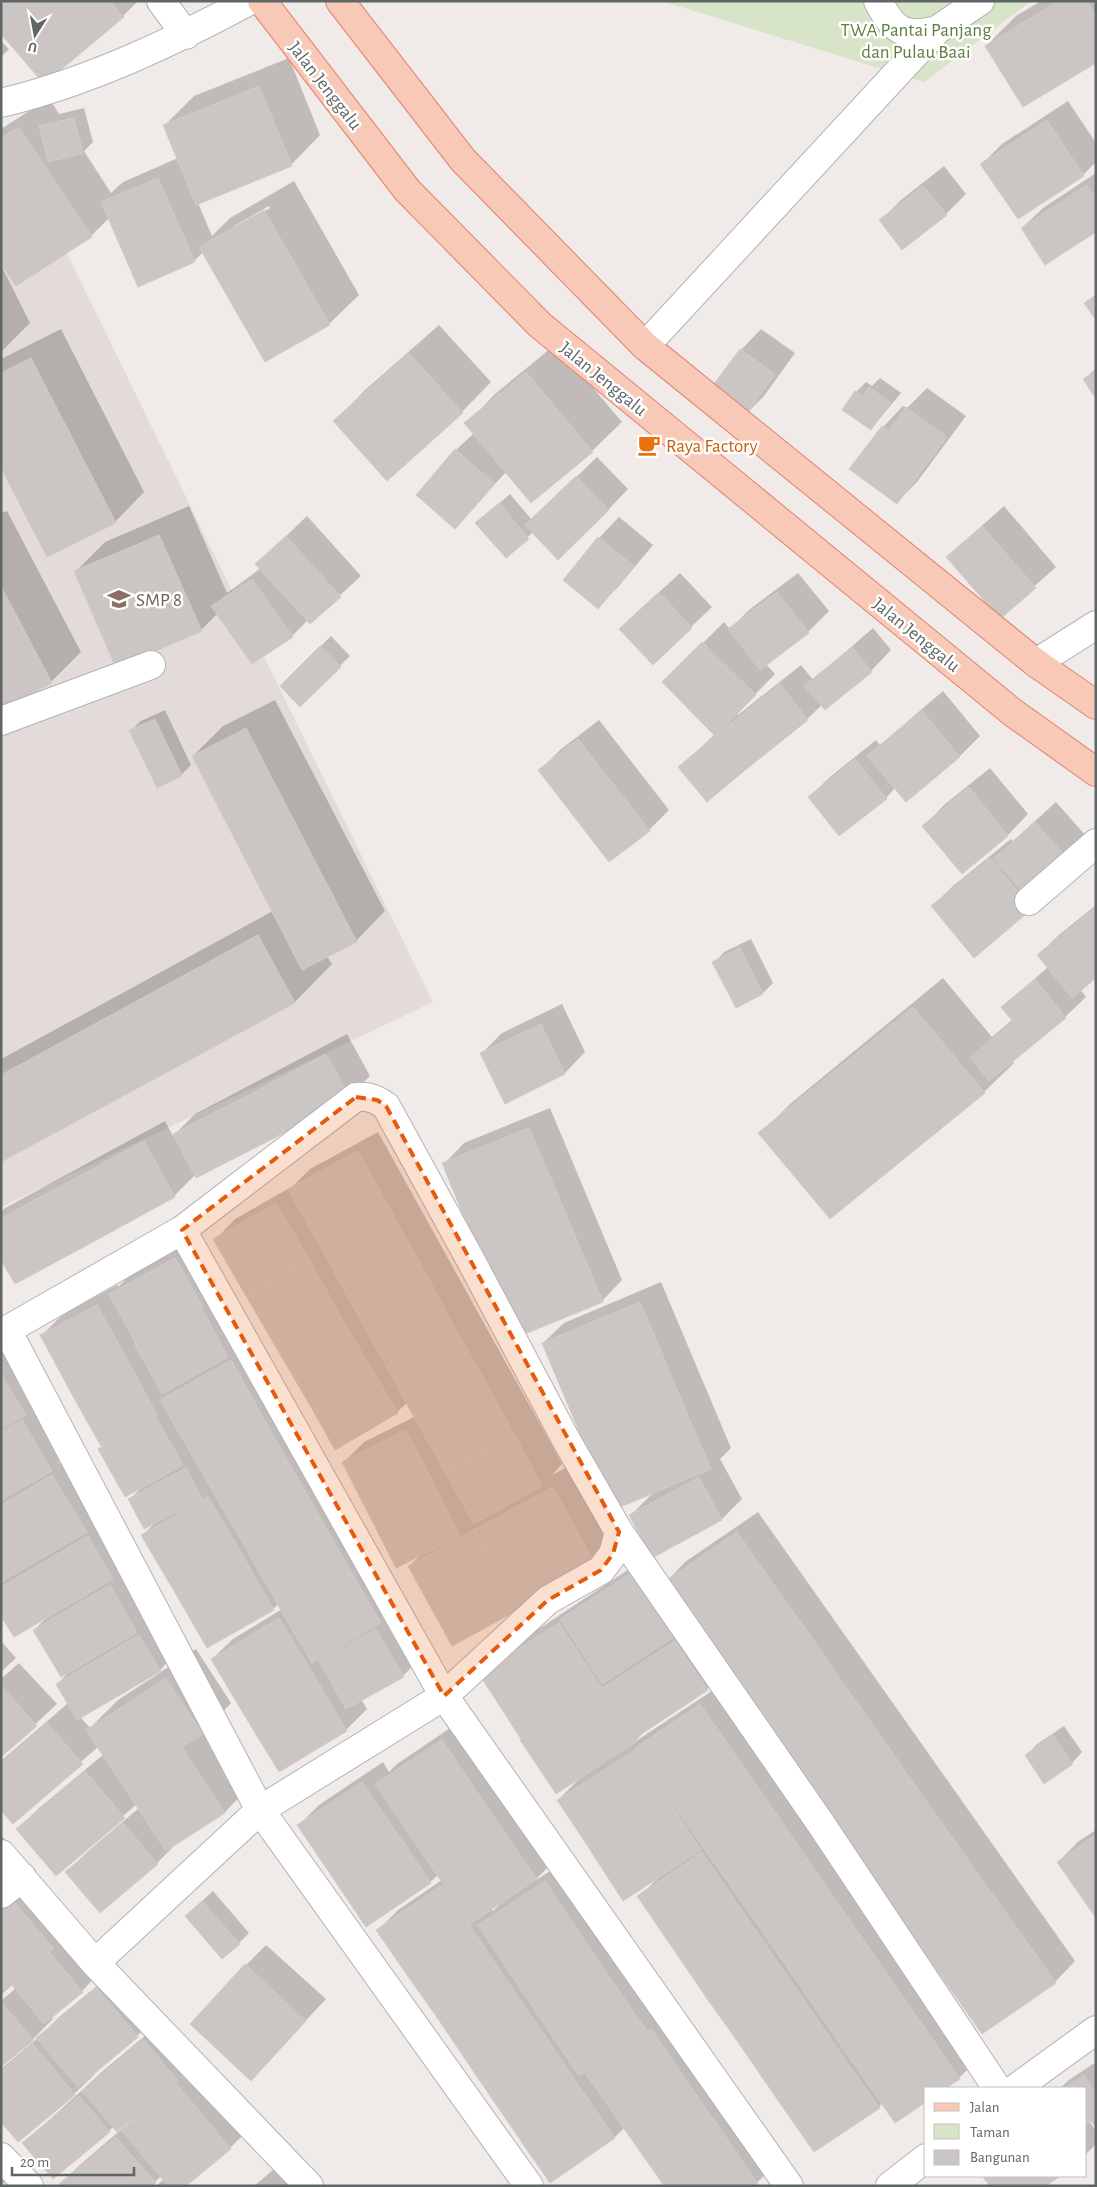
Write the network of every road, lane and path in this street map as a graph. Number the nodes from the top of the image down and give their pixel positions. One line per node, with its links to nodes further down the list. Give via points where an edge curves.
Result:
1 (161, 1): 8 (street)
2 (249, 1): 8 (street)
3 (262, 1): 16 (main road, Jalan Jenggalu, via 407,190 540,325 1012,712)
4 (340, 1): 10 (main road, via 463,160)
5 (878, 1): 7 (street, via 887,18 910,34)
6 (980, 1): 7 (street)
7 (937, 30): 10 (street)
8 (186, 35): 9 (street, via 45,92)
9 (1, 103)
10 (645, 346): 12 (main road)
11 (1096, 625): 12 (street)
12 (1036, 664): 14 (main road)
13 (151, 665): 15 (street)
14 (1096, 705)
15 (1, 721)
16 (1096, 772)
17 (1096, 843): 18 (street)
18 (1029, 901)
19 (182, 1230): 20 (street); 21 (street, via 356,1097 367,1096 386,1106); 22 (street)
20 (4, 1324): 23 (street)
21 (619, 1532): 22 (street, via 613,1554 601,1570 548,1600); 29 (street)
22 (444, 1696): 23 (street); 36 (street)
23 (260, 1810): 27 (street); 35 (street)
24 (1, 1854): 25 (street)
25 (22, 1876): 26 (street); 27 (street)
26 (1, 1894)
27 (95, 1963): 34 (street)
28 (1096, 2030): 30 (street)
29 (996, 2087)
30 (1017, 2087)
31 (1, 2157): 33 (street)
32 (924, 2160): 37 (street)
33 (29, 2186)
34 (309, 2186)
35 (529, 2186)
36 (790, 2186)
37 (890, 2186)

